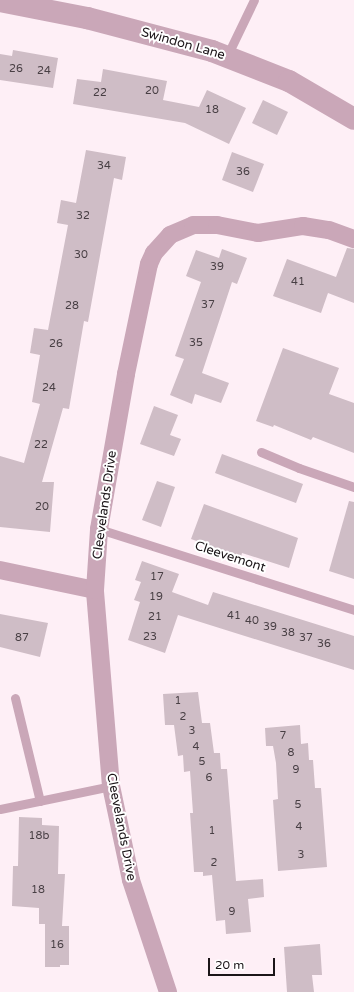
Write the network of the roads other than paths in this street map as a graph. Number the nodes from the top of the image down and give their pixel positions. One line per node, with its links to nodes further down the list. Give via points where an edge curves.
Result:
1 (254, 0): 3 (lane)
2 (7, 2): 3 (street, Swindon Lane, via 163,36)
3 (227, 56): 4 (street, Swindon Lane, via 289,81)
4 (354, 119)
5 (354, 239): 8 (street, Cleevelands Drive, via 329,230 303,226 258,233 205,224 181,229 161,243 147,271)
6 (260, 452): 7 (lane)
7 (354, 487)
8 (99, 529): 10 (street, Cleevelands Drive); 11 (lane, Cleevemont)
9 (0, 570): 10 (street)
10 (94, 590): 13 (street, Cleevelands Drive)
11 (354, 610)
12 (15, 698): 14 (lane)
13 (111, 786): 14 (lane); 16 (street, Cleevelands Drive, via 131,880)
14 (40, 801): 15 (lane)
15 (0, 810)
16 (168, 992)

